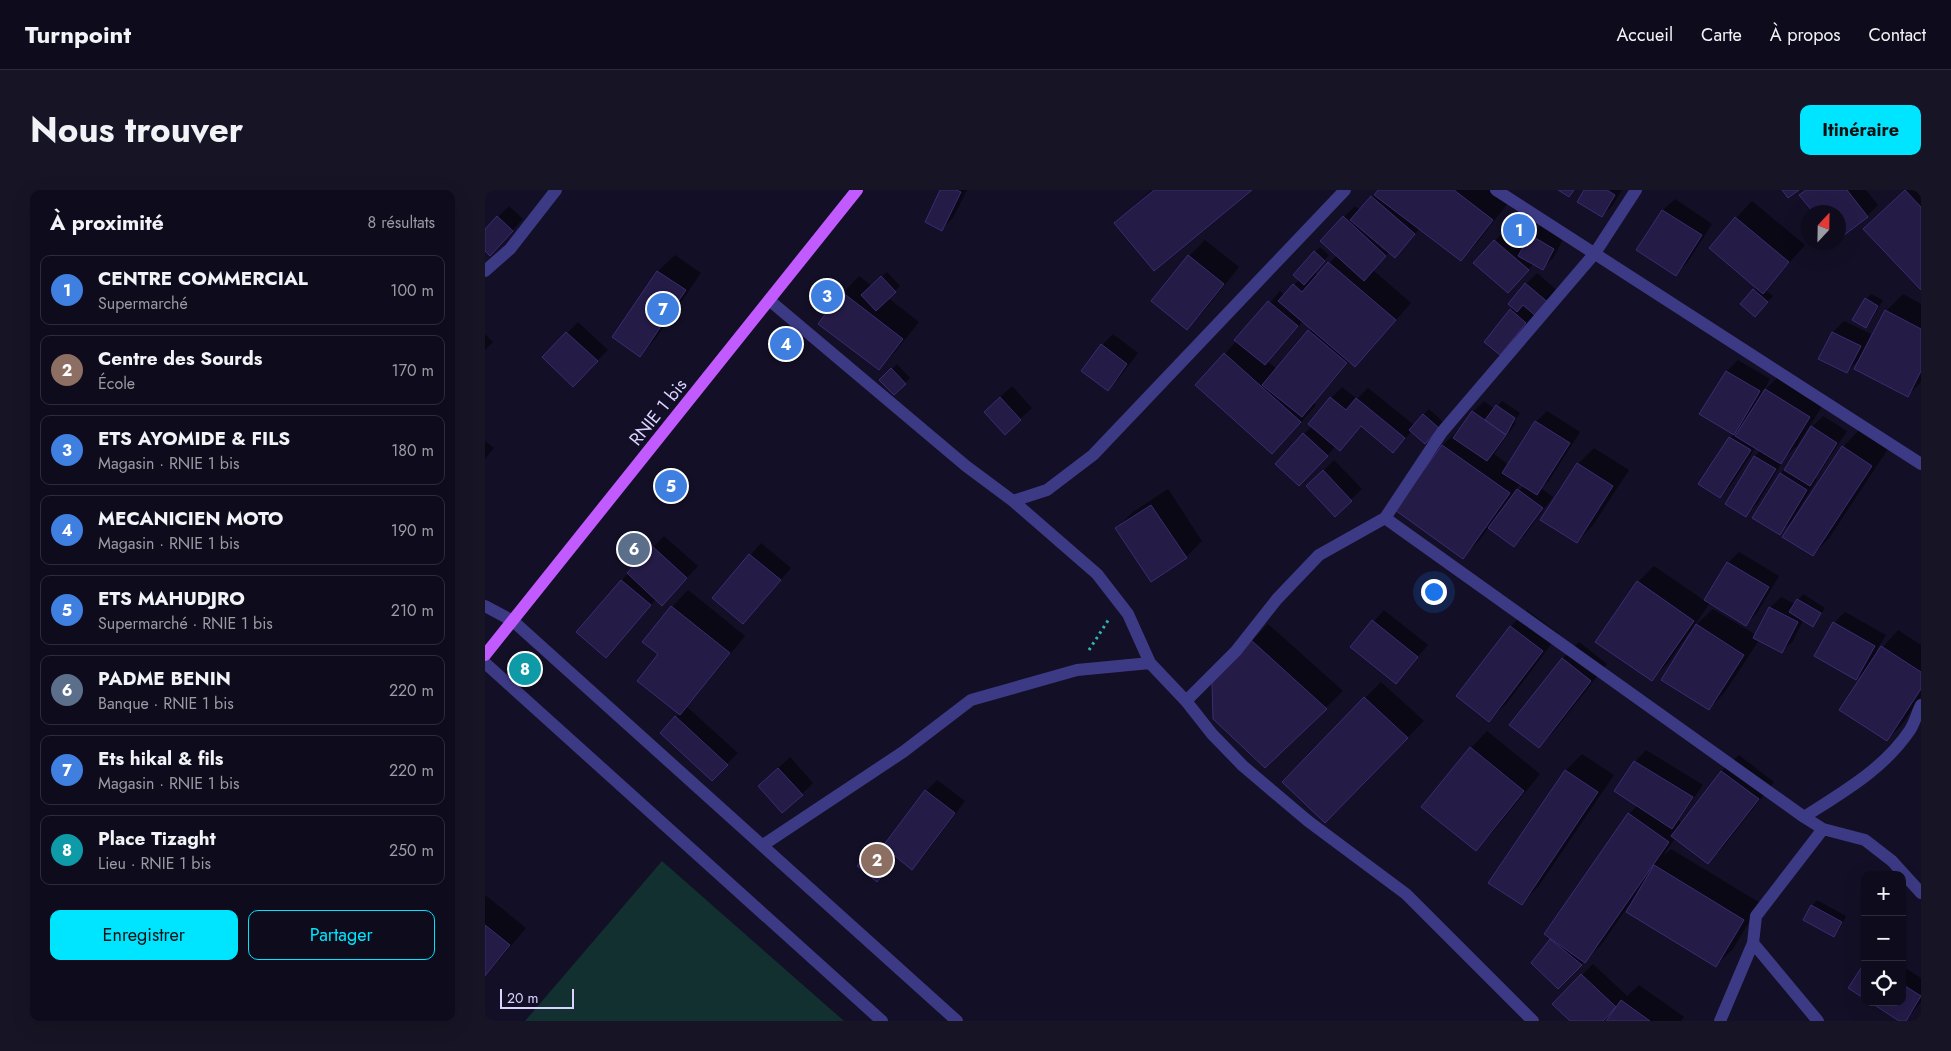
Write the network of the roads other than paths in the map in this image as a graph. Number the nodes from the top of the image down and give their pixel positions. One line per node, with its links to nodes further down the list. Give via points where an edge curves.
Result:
1 (556, 190): 7 (street, via 510,249)
2 (857, 190): 8 (main road, RNIE 1 bis)
3 (1345, 190): 10 (street, via 1093,455 1047,490)
4 (1496, 190): 6 (street)
5 (1636, 190): 6 (street)
6 (1595, 253): 9 (street); 11 (street, via 1442,432)
7 (485, 271)
8 (769, 300): 10 (street, via 966,466); 13 (main road, RNIE 1 bis)
9 (1921, 464)
10 (1013, 501): 16 (street, via 1097,574 1128,614)
11 (1385, 518): 17 (street, via 1319,555 1277,599 1236,651); 19 (street)
12 (485, 606): 13 (street)
13 (513, 621): 14 (main road, RNIE 1 bis); 21 (street)
14 (485, 655)
15 (485, 663): 24 (street)
16 (1150, 663): 17 (street); 21 (street, via 1077,670 971,700 903,752)
17 (1186, 701): 26 (street, via 1243,766 1308,822 1406,894)
18 (1921, 705): 19 (street, via 1912,728 1890,756 1854,786)
19 (1804, 817): 20 (street)
20 (1823, 829): 22 (street, via 1865,840 1892,861); 23 (street, via 1757,916)
21 (763, 846): 25 (street)
22 (1921, 893)
23 (1753, 943): 27 (street); 28 (street)
24 (882, 1021)
25 (957, 1021)
26 (1533, 1021)
27 (1720, 1021)
28 (1818, 1021)

